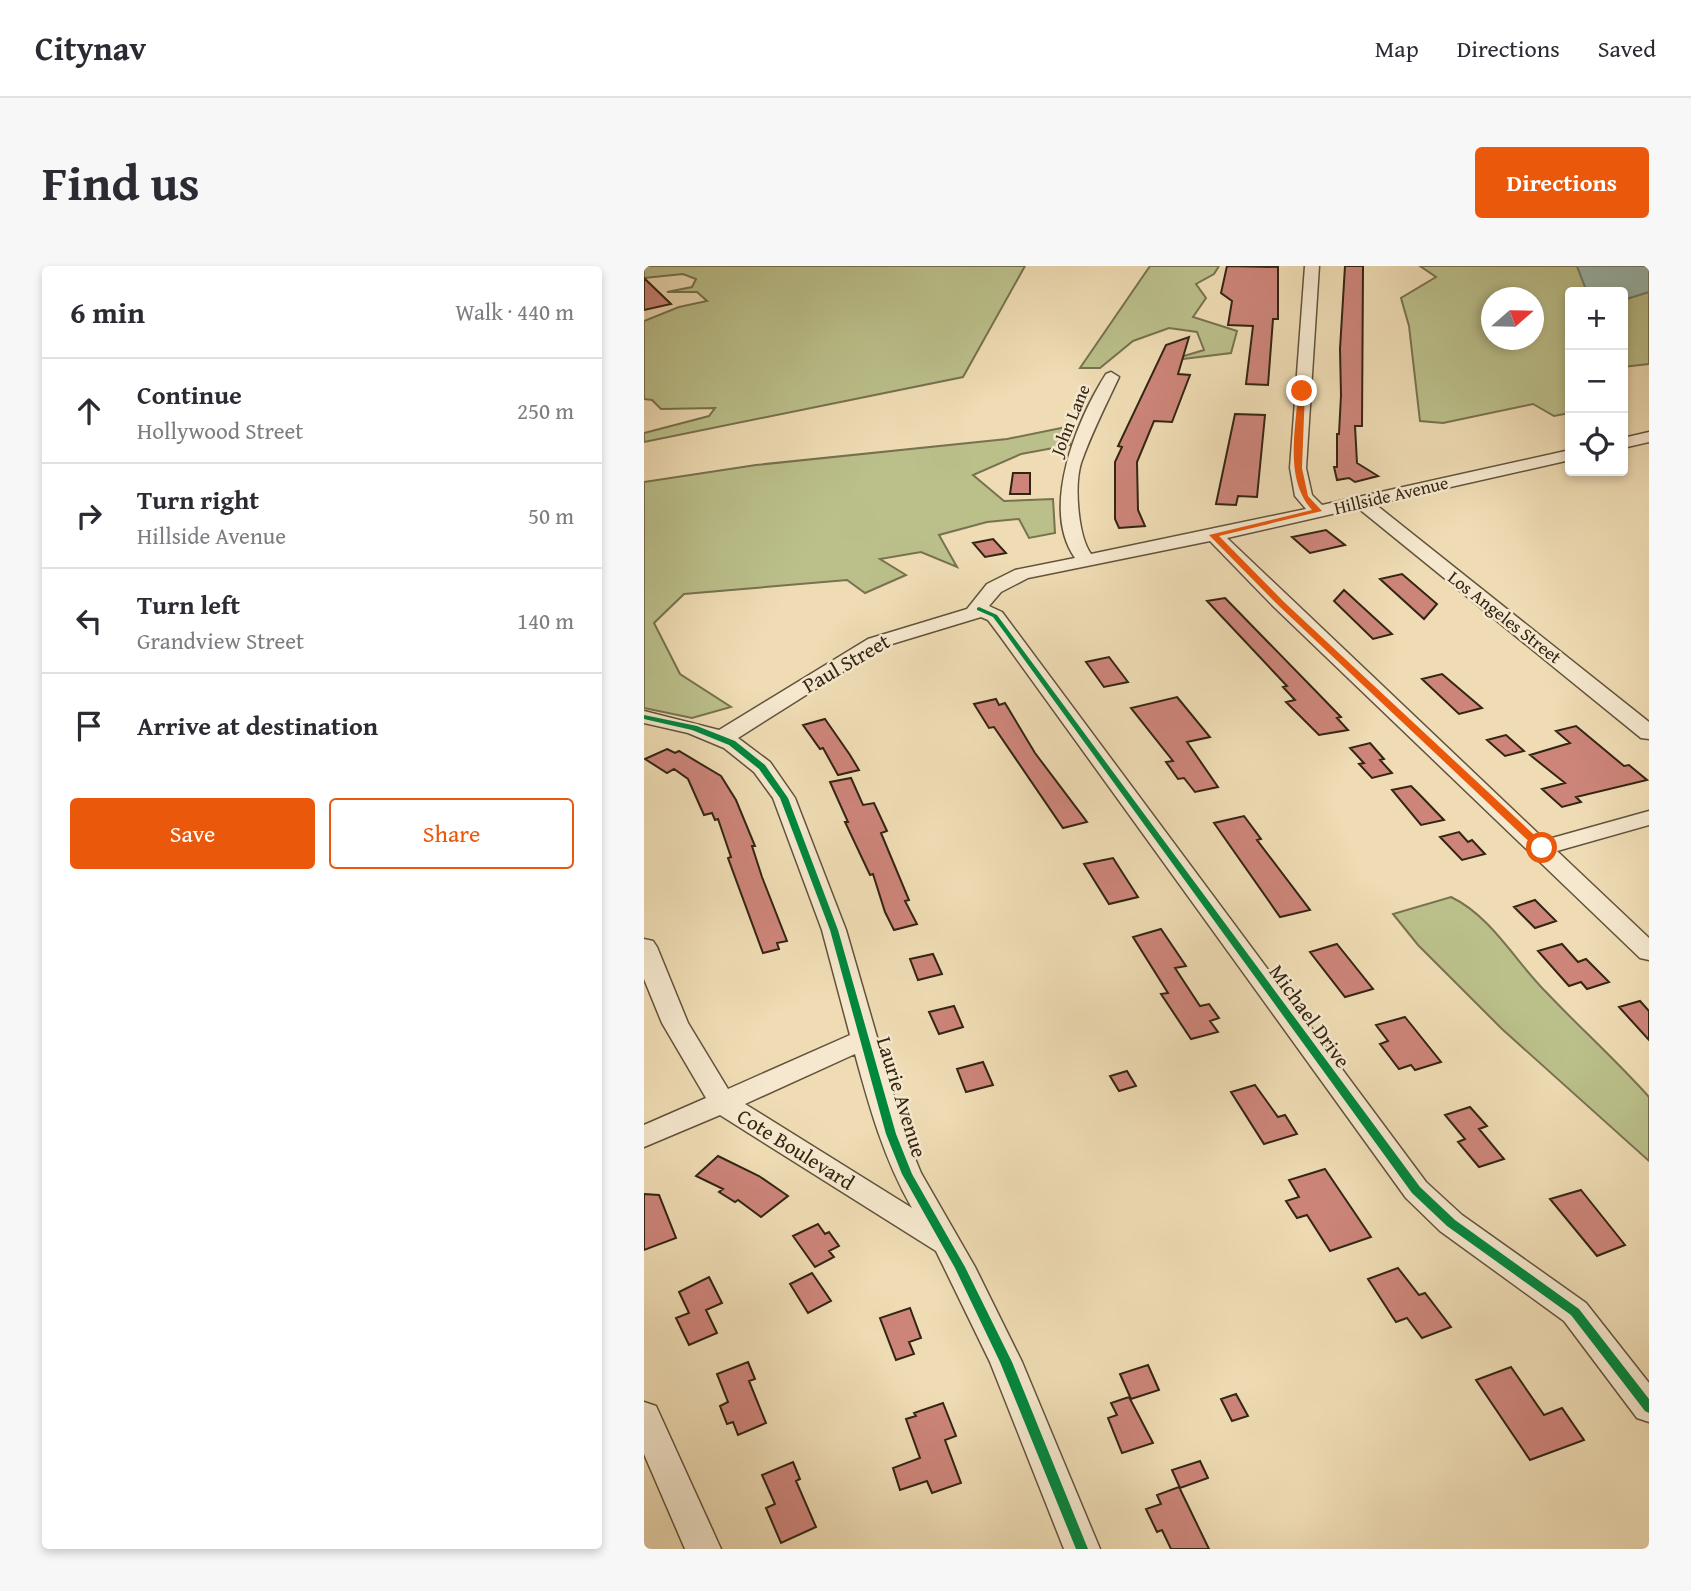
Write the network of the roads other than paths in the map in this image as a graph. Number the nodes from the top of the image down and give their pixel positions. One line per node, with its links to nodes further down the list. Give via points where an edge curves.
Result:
1 (1312, 266): 7 (street, via 1298,468 1304,496)
2 (1111, 377): 9 (street, John Lane, via 1072,466 1071,530)
3 (1649, 437): 4 (street)
4 (1628, 442)
5 (1565, 456): 6 (street, Hillside Avenue)
6 (1361, 502): 7 (street, Hillside Avenue); 12 (street, Los Angeles Street)
7 (1318, 511): 8 (street, Hillside Avenue)
8 (1214, 535): 9 (street, Hillside Avenue); 15 (street)
9 (1086, 560): 10 (street, Hillside Avenue, via 1008,579 994,588)
10 (979, 609): 13 (street, Paul Street, via 875,643); 22 (street, Michael Drive, via 995,616 1416,1190 1451,1223 1575,1312)
11 (644, 717): 13 (street, Laurie Avenue)
12 (1649, 733)
13 (722, 738): 18 (street, Laurie Avenue, via 753,757 784,798 834,930)
14 (1649, 818): 15 (street)
15 (1542, 848): 17 (street)
16 (644, 947): 19 (street, Cote Boulevard, via 675,1023)
17 (1649, 952)
18 (866, 1039): 19 (street); 21 (street, Laurie Avenue, via 891,1134 907,1174)
19 (723, 1103): 20 (street); 21 (street, Cote Boulevard)
20 (644, 1137)
21 (947, 1245): 25 (street, Laurie Avenue, via 1006,1362)
22 (1649, 1408)
23 (644, 1416): 24 (street)
24 (703, 1549)
25 (1082, 1549)

